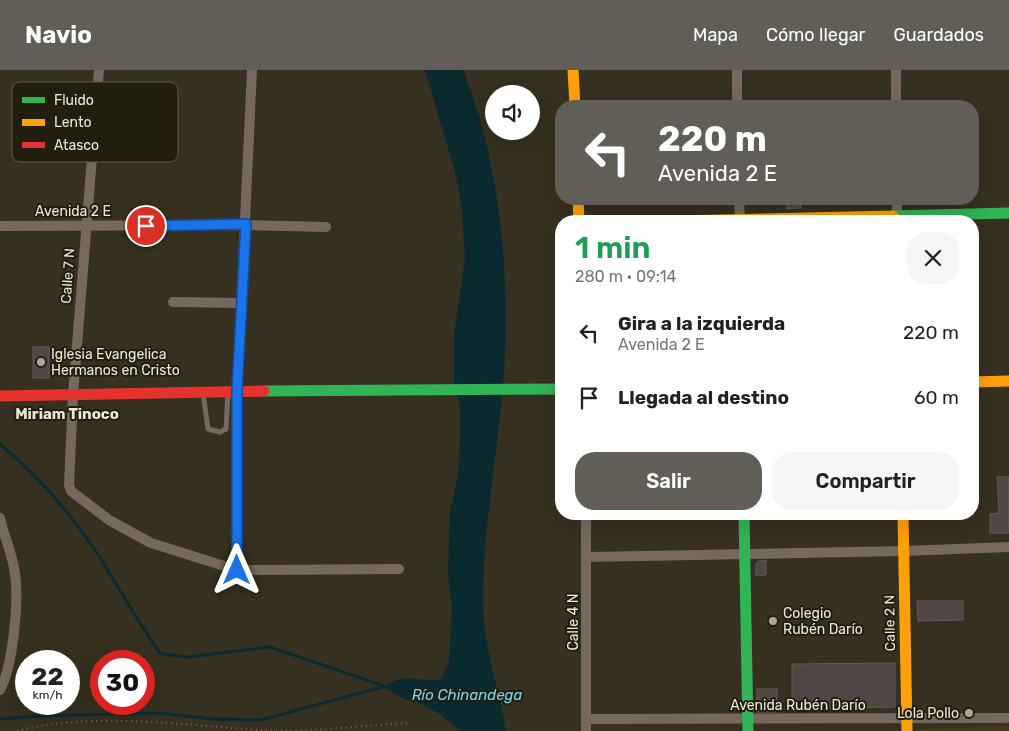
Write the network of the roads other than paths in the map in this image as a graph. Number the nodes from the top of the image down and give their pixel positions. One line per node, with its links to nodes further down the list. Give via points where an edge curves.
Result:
1 (252, 70): 11 (street)
2 (573, 70): 5 (street)
3 (737, 70): 6 (street)
4 (896, 70): 7 (street)
5 (574, 100)
6 (737, 100)
7 (896, 100)
8 (91, 162): 13 (street, Calle 7 N)
9 (1009, 213): 10 (street)
10 (972, 215)
11 (246, 224): 13 (street, Avenida 2 E); 14 (street, Avenida 2 E); 16 (street)
12 (0, 226): 13 (street, Avenida 2 E)
13 (86, 226): 22 (street, Calle 7 N)
14 (326, 227)
15 (173, 302): 16 (street)
16 (241, 303): 20 (street)
17 (1009, 381): 18 (street)
18 (979, 382)
19 (555, 389): 20 (street)
20 (233, 391): 21 (street); 21 (lane, via 226,429 220,432 208,429); 33 (street)
21 (203, 392): 22 (street)
22 (73, 395): 23 (street); 33 (street, Calle 7 N, via 71,491 109,520 151,543)
23 (0, 396)
24 (0, 518): 34 (street, via 15,574 16,619)
25 (586, 520): 31 (street, Calle 4 N)
26 (744, 520): 30 (street)
27 (903, 520): 29 (street, Calle 2 N)
28 (1009, 547): 29 (street)
29 (904, 551): 30 (street); 37 (street, Calle 2 N)
30 (745, 555): 31 (street); 38 (street)
31 (587, 557): 36 (street, Calle 4 N)
32 (398, 569): 33 (street)
33 (237, 570)
34 (0, 690)
35 (1009, 718): 37 (street, Avenida Rubén Darío)
36 (586, 719): 38 (street, Avenida Rubén Darío); 39 (street, Calle 4 N)
37 (906, 719): 38 (street, Avenida Rubén Darío); 40 (street, Calle 2 N)
38 (748, 725)
39 (586, 731)
40 (907, 731)

